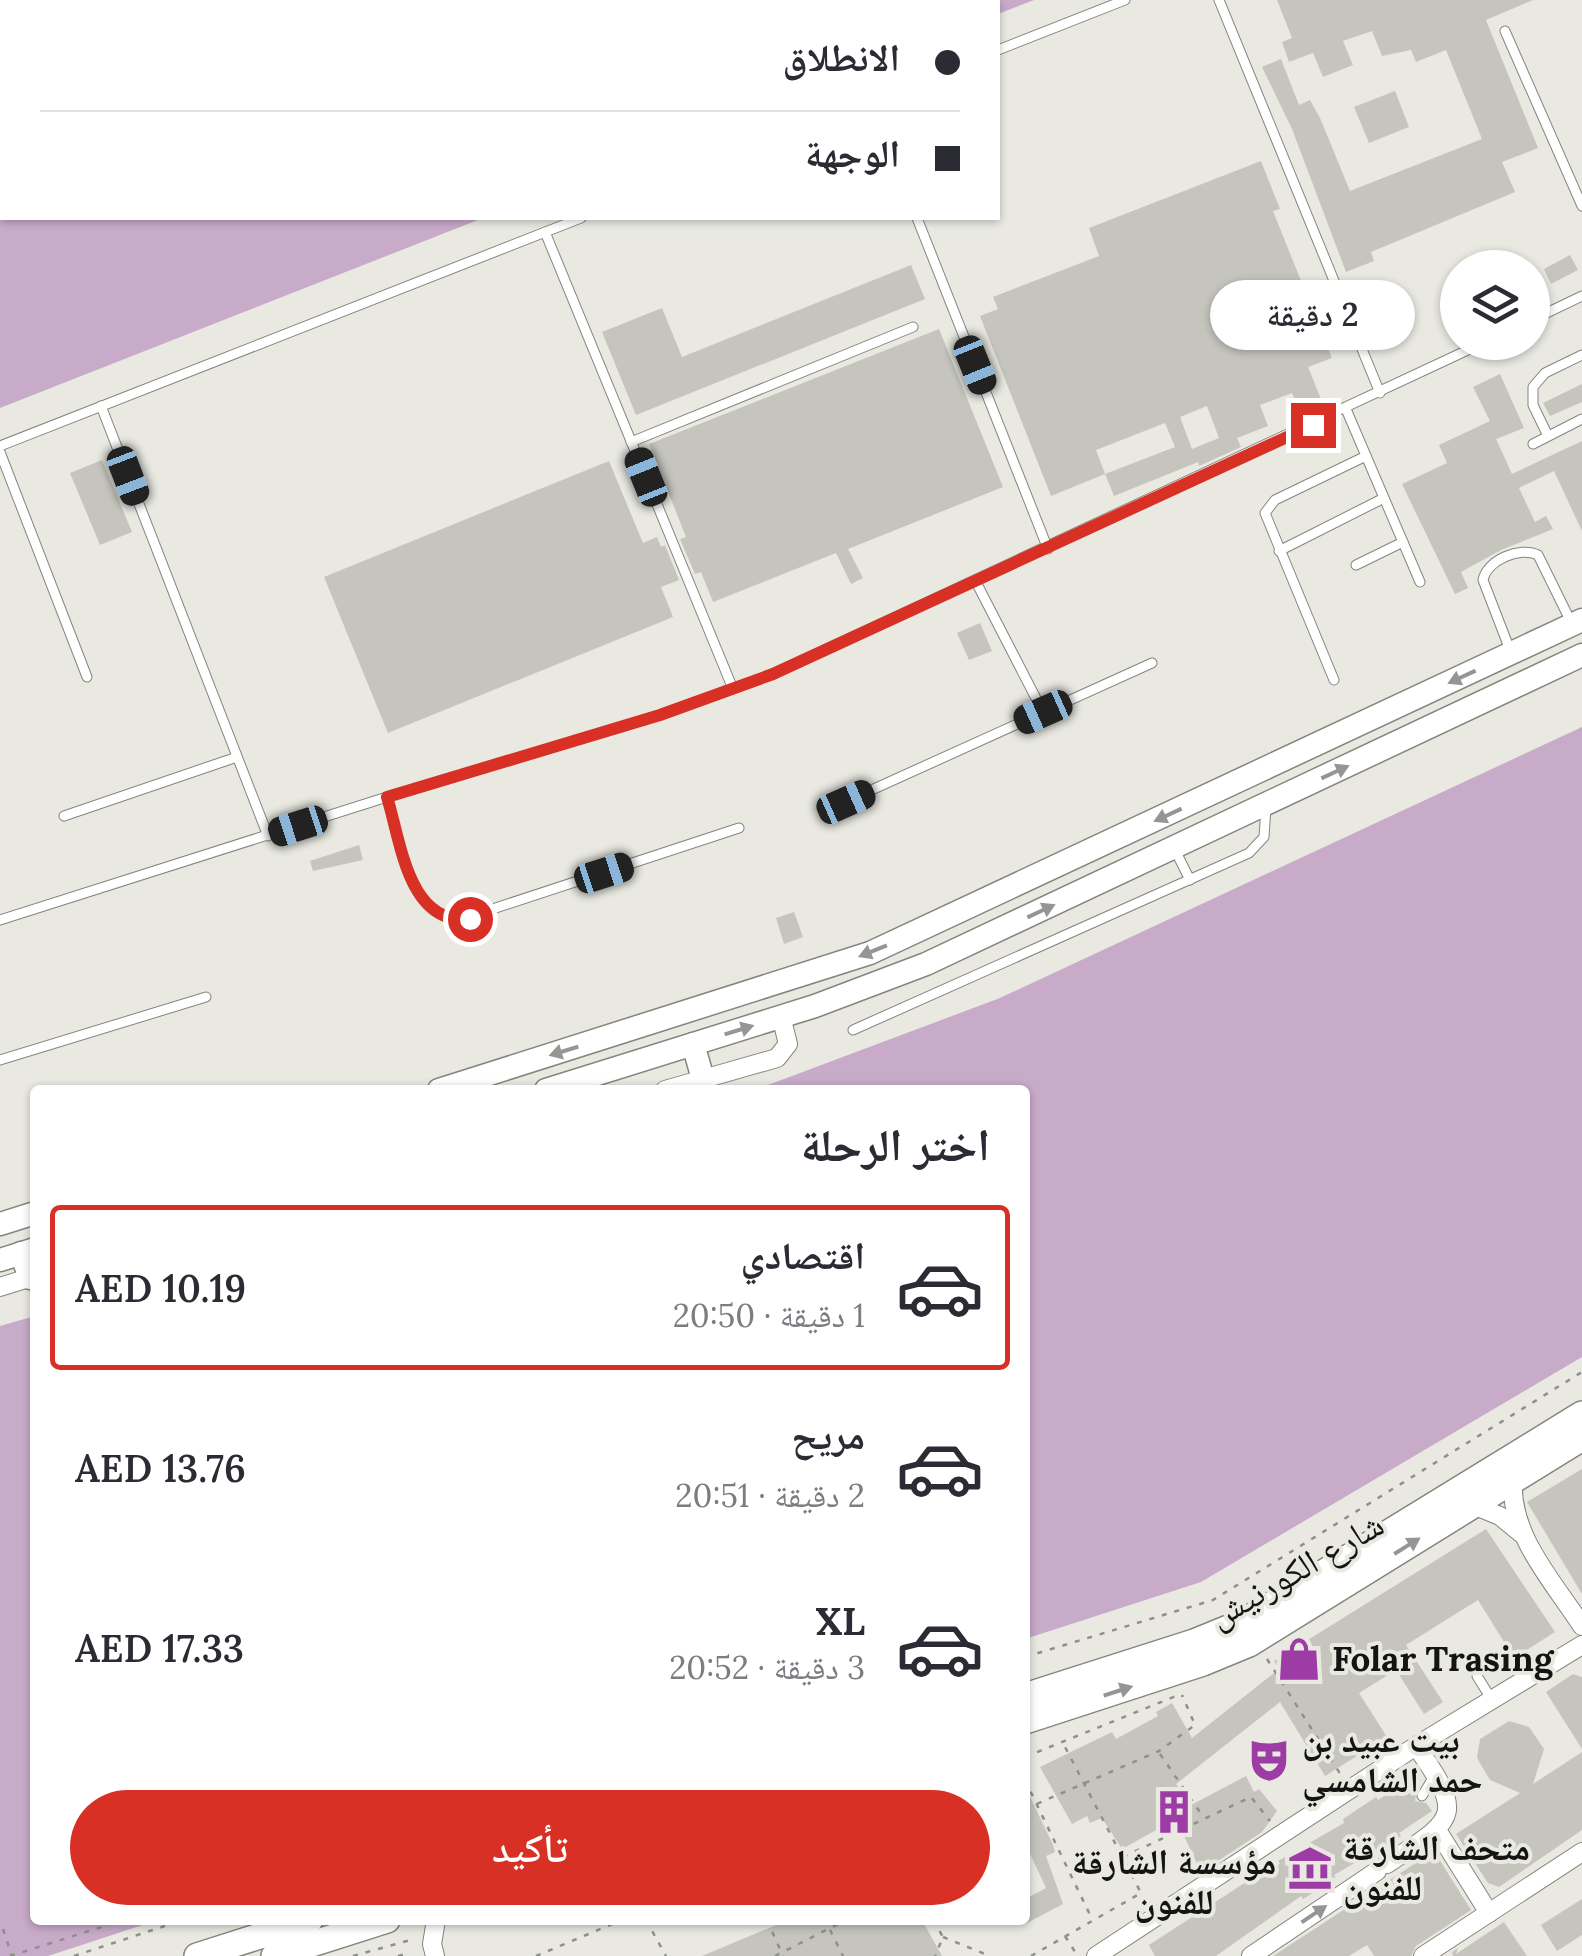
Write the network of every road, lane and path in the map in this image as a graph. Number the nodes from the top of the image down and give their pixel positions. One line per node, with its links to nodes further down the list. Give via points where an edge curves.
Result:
1 (1125, 0): 4 (lane)
2 (1218, 0): 14 (lane)
3 (1505, 30): 5 (lane)
4 (1000, 49)
5 (1582, 206)
6 (576, 220): 8 (lane)
7 (918, 220): 25 (lane)
8 (545, 232): 15 (lane); 19 (lane)
9 (1582, 296): 10 (lane)
10 (1550, 311)
11 (914, 327): 19 (lane)
12 (1582, 356): 18 (lane, via 1533,386 1533,405)
13 (1448, 360): 14 (lane)
14 (1380, 393): 16 (lane)
15 (101, 406): 21 (lane); 38 (lane)
16 (1346, 409): 22 (lane); 25 (lane)
17 (1582, 419): 18 (lane)
18 (1548, 436): 20 (lane)
19 (631, 442): 36 (lane)
20 (1533, 444)
21 (0, 449): 34 (lane)
22 (1366, 456): 23 (lane); 26 (lane, via 1270,503 1265,518)
23 (1384, 498): 24 (lane); 26 (lane)
24 (1403, 542): 27 (lane); 29 (lane)
25 (1048, 549): 28 (lane)
26 (1279, 551): 35 (lane)
27 (1356, 565)
28 (976, 582): 36 (lane); 37 (lane)
29 (1420, 582)
30 (1577, 622): 31 (street); 31 (lane, via 1538,555 1526,551 1494,563 1483,580)
31 (1511, 654): 54 (street, one-way to 54, via 870,952)
32 (1582, 655): 41 (street, one-way to 32)
33 (1152, 663): 37 (lane)
34 (88, 678)
35 (1334, 680)
36 (733, 690): 39 (lane)
37 (1043, 712): 40 (lane)
38 (237, 756): 42 (lane); 44 (lane)
39 (387, 797): 43 (lane, via 417,893 430,910 459,920); 44 (lane)
40 (846, 802)
41 (1266, 804): 45 (street); 46 (lane, via 1268,826 1258,846)
42 (64, 816)
43 (739, 828)
44 (268, 836): 47 (lane)
45 (1174, 848): 46 (lane); 49 (street, one-way to 45, via 926,964)
46 (1190, 880): 50 (lane)
47 (0, 920)
48 (206, 997): 52 (lane)
49 (781, 1016): 51 (street, one-way to 49); 53 (street, via 788,1038 782,1054)
50 (853, 1030)
51 (693, 1044): 53 (street); 55 (street)
52 (0, 1060)
53 (703, 1079): 56 (street)
54 (455, 1085)
55 (562, 1085)
56 (682, 1085)
57 (30, 1215): 58 (street)
58 (0, 1224)
59 (30, 1278): 60 (street)
60 (0, 1287)
61 (1582, 1372): 69 (path, via 1213,1600)
62 (1582, 1414): 72 (main road, شارع الكورنيش, via 1243,1622)
63 (1582, 1438): 64 (main road, شارع الكورنيش)
64 (1513, 1479): 65 (main road, شارع الكورنيش); 66 (street)
65 (1472, 1504): 66 (street); 74 (main road, شارع الكورنيش, one-way to 65, via 1249,1644)
66 (1523, 1534): 67 (street)
67 (1581, 1622)
68 (1582, 1645): 73 (street)
69 (1030, 1655)
70 (1255, 1664): 82 (path, via 1267,1659)
71 (1476, 1676): 73 (lane)
72 (1030, 1694)
73 (1492, 1700): 76 (street)
74 (1030, 1719)
75 (1062, 1742): 77 (path, via 1181,1694 1195,1725); 78 (path); 80 (path)
76 (1416, 1746): 79 (street); 82 (street)
77 (1159, 1751): 80 (path); 86 (path)
78 (1030, 1754)
79 (1433, 1770): 83 (lane); 87 (street, via 1449,1799)
80 (1082, 1784): 84 (path); 90 (path)
81 (1030, 1790): 84 (path)
82 (1350, 1790): 88 (street)
83 (1422, 1796)
84 (1036, 1802): 85 (path); 92 (path)
85 (1030, 1806)
86 (1204, 1819): 88 (path, via 1251,1798); 90 (path)
87 (1437, 1830): 91 (street); 126 (street, one-way to 87)
88 (1282, 1835): 125 (street)
89 (1582, 1852): 91 (street)
90 (1121, 1858): 92 (path, via 1141,1893)
91 (1489, 1913): 127 (street)
92 (1093, 1921): 106 (path)
93 (108, 1925): 110 (path)
94 (168, 1925): 111 (path)
95 (294, 1925): 112 (main road)
96 (371, 1925): 113 (main road)
97 (435, 1925): 116 (street)
98 (610, 1925): 117 (path)
99 (649, 1925): 118 (path)
100 (769, 1925): 109 (path)
101 (837, 1925): 103 (path)
102 (936, 1925): 105 (path)
103 (830, 1929): 109 (path); 120 (path)
104 (3, 1930): 110 (path)
105 (943, 1936): 121 (path); 122 (path)
106 (1066, 1936): 123 (path); 124 (path)
107 (417, 1943): 114 (path, via 416,1938)
108 (410, 1953): 115 (path)
109 (782, 1955): 119 (path)
110 (11, 1956)
111 (74, 1956)
112 (197, 1956)
113 (274, 1956)
114 (353, 1956)
115 (398, 1956)
116 (434, 1956)
117 (536, 1956)
118 (666, 1956)
119 (775, 1956)
120 (843, 1956)
121 (935, 1956)
122 (990, 1956)
123 (1031, 1956)
124 (1078, 1956)
125 (1096, 1956)
126 (1251, 1956)
127 (1423, 1956)

